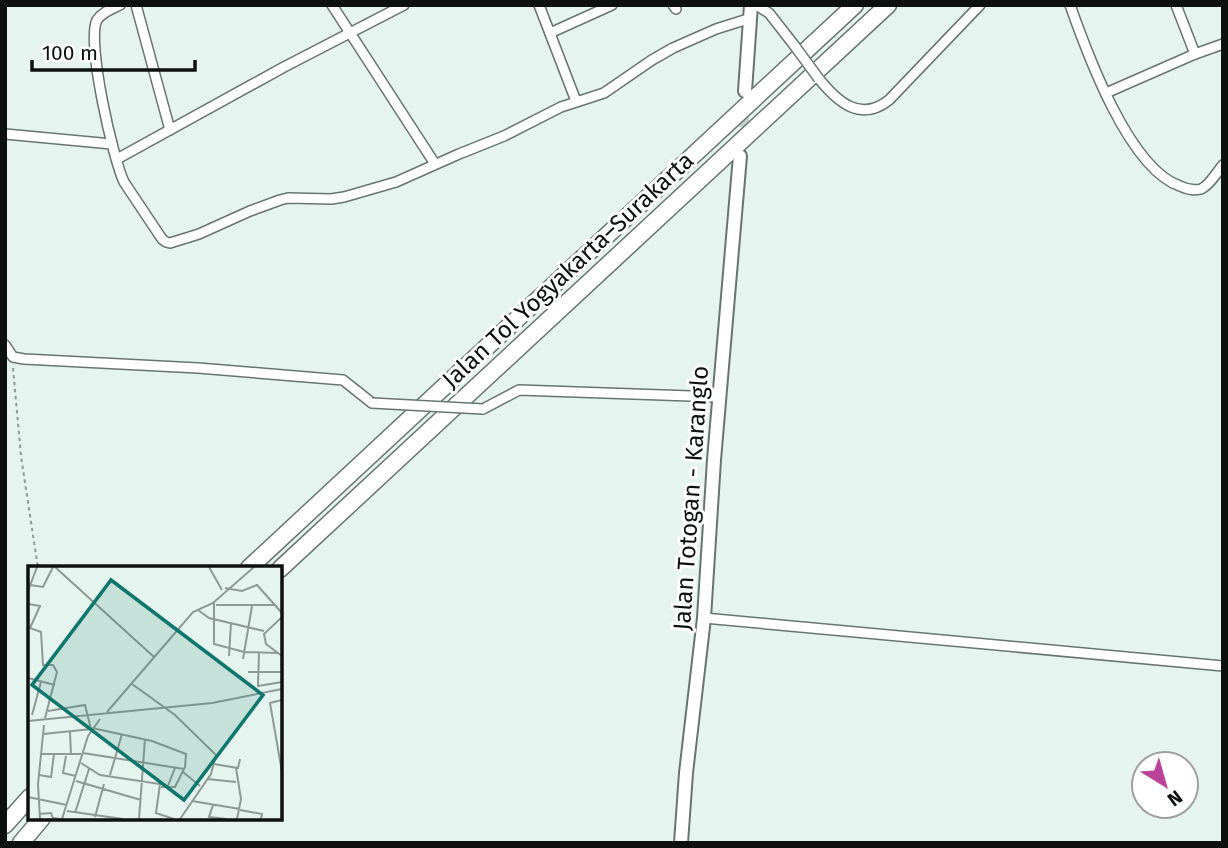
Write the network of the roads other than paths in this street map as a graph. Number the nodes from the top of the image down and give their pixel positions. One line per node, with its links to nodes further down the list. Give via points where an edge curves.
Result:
1 (120, 5): 22 (street, via 101,15 95,27 101,93)
2 (136, 5): 20 (street)
3 (332, 5): 13 (street)
4 (404, 5): 13 (street)
5 (539, 5): 14 (street)
6 (612, 5): 14 (street)
7 (855, 5): 29 (highway, Jalan Tol Yogyakarta–Surakarta)
8 (888, 5): 30 (highway, Jalan Tol Yogyakarta–Surakarta)
9 (980, 5): 12 (street, bridge, via 888,100 878,107 858,109 842,104 830,93 769,13)
10 (1070, 5): 18 (street)
11 (1177, 5): 16 (street)
12 (753, 9): 17 (main road); 19 (street, via 673,48 604,93)
13 (350, 33): 20 (street); 25 (street)
14 (550, 33): 19 (street)
15 (1223, 44): 16 (street)
16 (1195, 54): 18 (street)
17 (745, 91)
18 (1106, 93): 26 (street, via 1129,136 1167,181 1199,190)
19 (576, 102): 25 (street)
20 (170, 130): 24 (street)
21 (5, 134): 22 (street)
22 (112, 144): 24 (street)
23 (740, 156): 28 (main road, Jalan Totogan - Karanglo)
24 (117, 159): 25 (street, via 131,194 162,239 170,243 280,200 344,197 396,182)
25 (435, 164)
26 (1223, 165)
27 (5, 345): 28 (street, bridge, via 13,357 343,380 372,403 483,409 519,390)
28 (719, 397): 31 (main road, Jalan Totogan - Karanglo)
29 (251, 566)
30 (282, 567)
31 (705, 618): 32 (street); 37 (main road, Jalan Totogan - Karanglo)
32 (1223, 666)
33 (28, 799): 35 (highway)
34 (41, 820): 36 (highway)
35 (5, 825)
36 (21, 843)
37 (681, 843)

